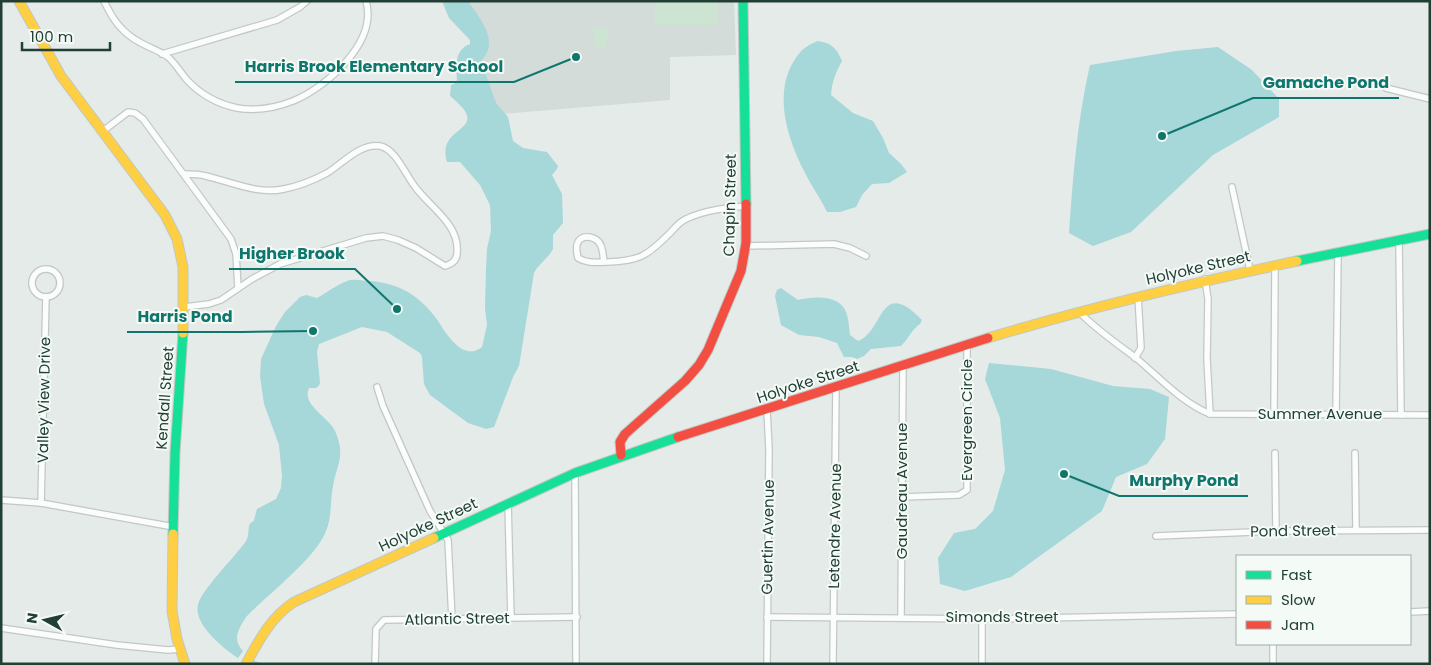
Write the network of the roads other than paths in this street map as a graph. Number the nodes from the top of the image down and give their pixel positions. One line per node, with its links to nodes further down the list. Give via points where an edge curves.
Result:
1 (19, 1): 9 (main road, Kendall Street, via 53,64)
2 (104, 1): 6 (street, via 119,28)
3 (307, 1): 6 (street, via 277,20)
4 (366, 1): 6 (street, via 367,25 362,42 353,55 332,75 295,100 263,109 248,109 209,98 188,82)
5 (743, 1): 12 (main road, Chapin Street)
6 (162, 54)
7 (1386, 88): 8 (street)
8 (1430, 99)
9 (103, 131): 10 (street, via 126,112 135,113); 25 (main road, Kendall Street, via 165,215 177,239 182,261)
10 (184, 174): 22 (street, via 234,244); 22 (street, via 204,175 265,190 283,190 324,174 366,147 381,146 393,153 414,187 451,227 456,240 457,257 447,266 398,240 371,237 280,264)
11 (1232, 188): 20 (street)
12 (746, 206): 15 (main road, Chapin Street); 18 (street, via 696,214 683,220 643,257 625,262)
13 (1430, 234): 14 (main road, Holyoke Street)
14 (1399, 240): 16 (main road, Holyoke Street); 36 (street)
15 (746, 246): 17 (street, via 834,244); 40 (main road, Chapin Street, via 741,271 708,350 685,381 625,434 620,442)
16 (1338, 253): 19 (main road, Holyoke Street); 35 (street)
17 (866, 256)
18 (604, 262): 18 (street, via 585,262 578,258 578,242 582,238 596,239 601,244)
19 (1275, 265): 20 (main road, Holyoke Street); 34 (street)
20 (1250, 270): 21 (main road, Holyoke Street)
21 (1205, 279): 23 (main road, Holyoke Street); 33 (street)
22 (238, 288): 25 (street, via 221,300)
23 (1138, 296): 26 (main road, Holyoke Street); 28 (street, via 1141,348)
24 (46, 297): 24 (street, via 53,294 60,284 56,273 50,269 34,274 33,285 38,294); 44 (street, Valley View Drive)
25 (184, 307): 46 (main road, Kendall Street)
26 (1079, 312): 27 (main road, Holyoke Street); 28 (street)
27 (967, 344): 29 (main road, Holyoke Street); 42 (street, Evergreen Circle, via 966,490 959,495)
28 (1136, 358): 33 (street, via 1195,408)
29 (903, 365): 31 (main road, Holyoke Street); 42 (street, Gaudreau Avenue)
30 (377, 387): 50 (street, via 430,512)
31 (836, 387): 32 (main road, Holyoke Street); 58 (street, Letendre Avenue)
32 (766, 410): 40 (main road, Holyoke Street); 57 (street, Guertin Avenue, via 769,449)
33 (1210, 414): 34 (street, Summer Avenue)
34 (1274, 414): 35 (street, Summer Avenue)
35 (1336, 415): 36 (street, Summer Avenue)
36 (1400, 415): 37 (street, Summer Avenue)
37 (1430, 415)
38 (1275, 453): 47 (street)
39 (1355, 454): 48 (street)
40 (621, 455): 41 (main road, Holyoke Street)
41 (575, 473): 45 (main road, Holyoke Street); 56 (street)
42 (902, 496): 60 (street, Gaudreau Avenue)
43 (1, 500): 44 (street)
44 (41, 503): 46 (street)
45 (508, 503): 50 (main road, Holyoke Street); 55 (street)
46 (174, 527): 64 (main road, Kendall Street, via 172,611)
47 (1276, 530): 48 (street, Pond Street); 51 (street, Pond Street)
48 (1356, 530): 49 (street, Pond Street)
49 (1430, 530)
50 (444, 533): 59 (street, via 448,540); 66 (main road, Holyoke Street, via 289,604 269,624)
51 (1156, 536)
52 (1430, 611): 53 (street)
53 (1411, 612)
54 (1236, 614): 61 (street, Simonds Street)
55 (511, 617): 56 (street, Atlantic Street); 59 (street, Atlantic Street)
56 (577, 617): 68 (street)
57 (767, 617): 58 (street, Simonds Street); 69 (street, Guertin Avenue)
58 (833, 617): 60 (street, Simonds Street); 70 (street, Letendre Avenue)
59 (452, 618): 67 (street, Atlantic Street, via 384,620 376,629)
60 (901, 618): 61 (street, Simonds Street)
61 (982, 618): 71 (street)
62 (1, 628): 64 (street, via 117,645)
63 (1273, 645): 72 (street)
64 (181, 649): 65 (main road, Kendall Street)
65 (185, 664)
66 (246, 664)
67 (375, 664)
68 (576, 664)
69 (767, 664)
70 (833, 664)
71 (982, 664)
72 (1273, 664)

